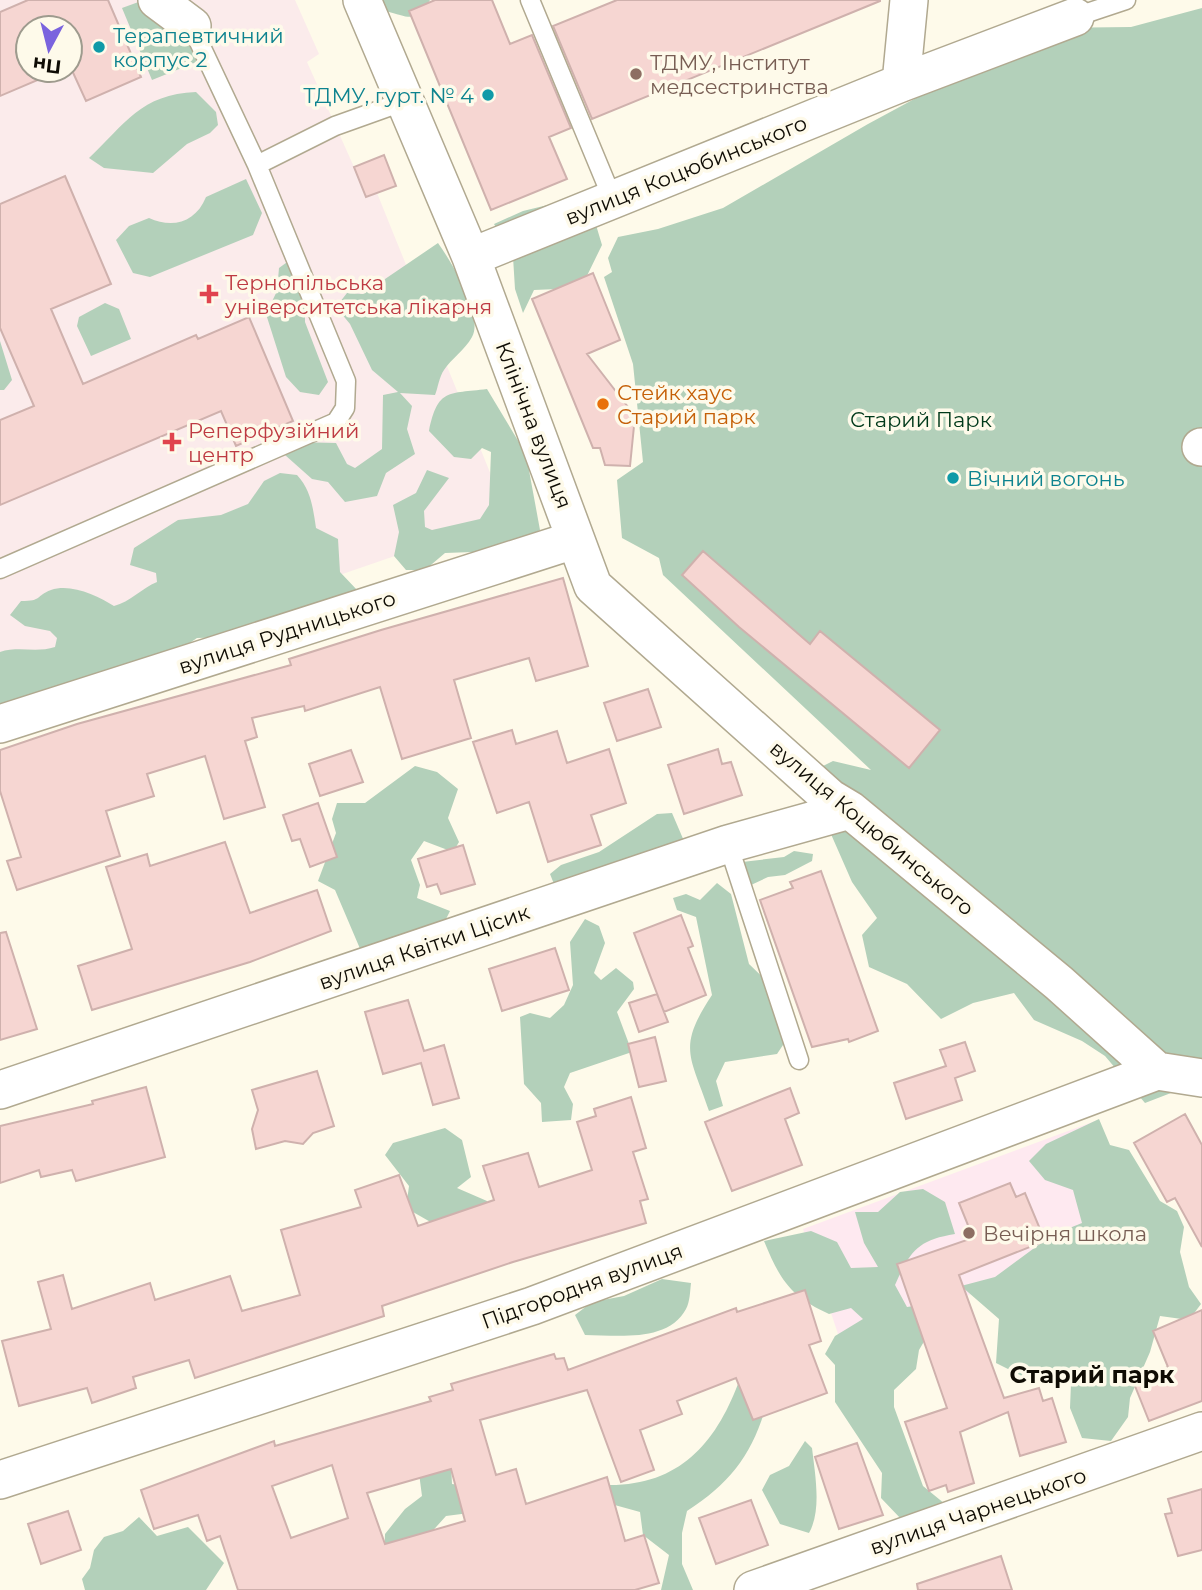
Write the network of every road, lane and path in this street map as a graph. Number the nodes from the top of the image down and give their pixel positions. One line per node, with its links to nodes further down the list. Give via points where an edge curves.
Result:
1 (157, 0): 6 (street)
2 (362, 0): 9 (street, Клінічна вулиця)
3 (530, 0): 11 (lane)
4 (909, 0): 8 (street)
5 (1126, 0): 7 (lane)
6 (184, 13): 10 (lane)
7 (1075, 18): 8 (street, вулиця Коцюбинського)
8 (901, 83): 11 (street, вулиця Коцюбинського)
9 (405, 101): 10 (lane, via 335,126); 12 (street, Клінічна вулиця)
10 (257, 164): 14 (lane, via 346,381 345,408 336,422)
11 (613, 200): 12 (street, вулиця Коцюбинського)
12 (471, 257): 13 (street, Клінічна вулиця)
13 (574, 540): 15 (street, вулиця Рудницького); 16 (street, вулиця Коцюбинського, via 593,586 830,798)
14 (0, 569)
15 (0, 724)
16 (850, 810): 17 (street, вулиця Квітки Цісик); 19 (street, вулиця Коцюбинського, via 1059,983)
17 (728, 844): 18 (lane); 21 (street, вулиця Квітки Цісик)
18 (799, 1060)
19 (1157, 1071): 20 (street); 23 (street, Підгородня вулиця, via 532,1306)
20 (1202, 1078)
21 (0, 1090)
22 (1202, 1431): 24 (street, вулиця Чарнецького)
23 (0, 1480)
24 (753, 1590)

